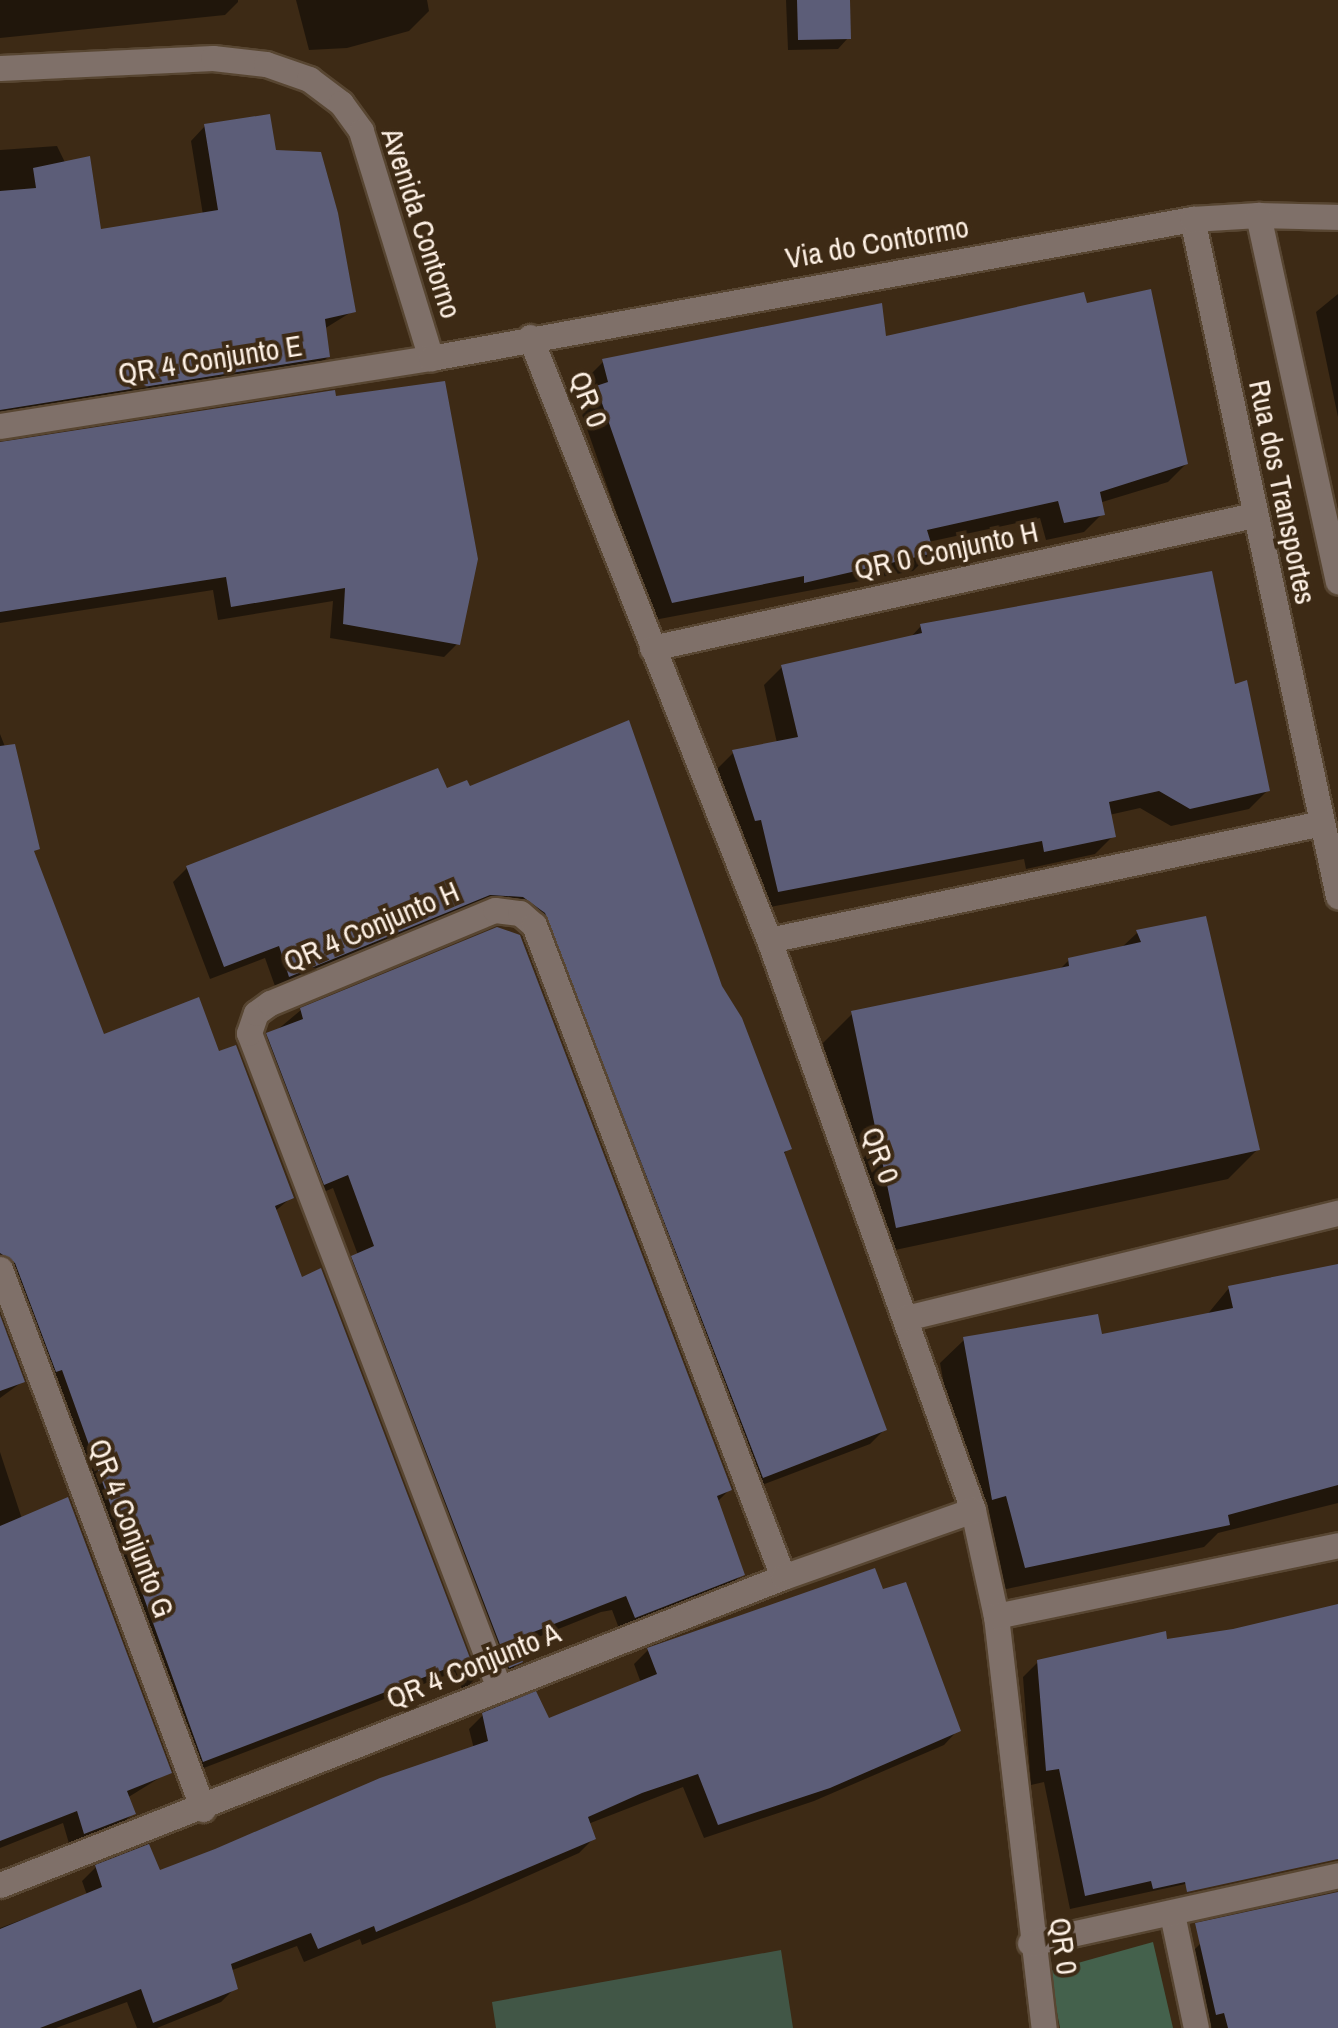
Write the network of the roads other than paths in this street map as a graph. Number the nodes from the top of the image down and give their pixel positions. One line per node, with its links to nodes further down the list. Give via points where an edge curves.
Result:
1 (0, 68): 6 (street, Avenida Contorno, via 147,56 212,58 266,64 310,79 341,103 361,131)
2 (1258, 215): 3 (street, Via do Contormo); 4 (street, Via do Contormo); 9 (street, Rua dos Transportes)
3 (1338, 217)
4 (1192, 219): 5 (street, Via do Contormo); 8 (street, Rua dos Transportes)
5 (530, 337): 6 (street, Via do Contormo); 10 (street, QR 0)
6 (430, 358): 7 (street, QR 4 Conjunto E)
7 (0, 426)
8 (1254, 515): 10 (street, QR 0 Conjunto H); 11 (street, Rua dos Transportes)
9 (1338, 581)
10 (652, 648): 13 (street, QR 0)
11 (1322, 822): 12 (street, Rua dos Transportes); 13 (street)
12 (1338, 896)
13 (769, 940): 16 (street, QR 0)
14 (1338, 1212): 16 (street)
15 (0, 1270): 22 (street, QR 4 Conjunto G)
16 (906, 1318): 17 (street, QR 0)
17 (973, 1510): 19 (street, QR 4 Conjunto A); 20 (street, QR 0)
18 (1338, 1545): 20 (street)
19 (783, 1578): 21 (street, QR 4 Conjunto A); 21 (street, QR 4 Conjunto H, via 534,926 520,913 494,910 270,1004 256,1012 249,1033)
20 (996, 1616): 26 (street, QR 0)
21 (499, 1688): 22 (street, QR 4 Conjunto A)
22 (204, 1809): 24 (street, QR 4 Conjunto A)
23 (1338, 1875): 25 (street)
24 (0, 1885)
25 (1172, 1914): 26 (street); 28 (street)
26 (1030, 1942): 27 (street, QR 0)
27 (1044, 2028)
28 (1196, 2028)

